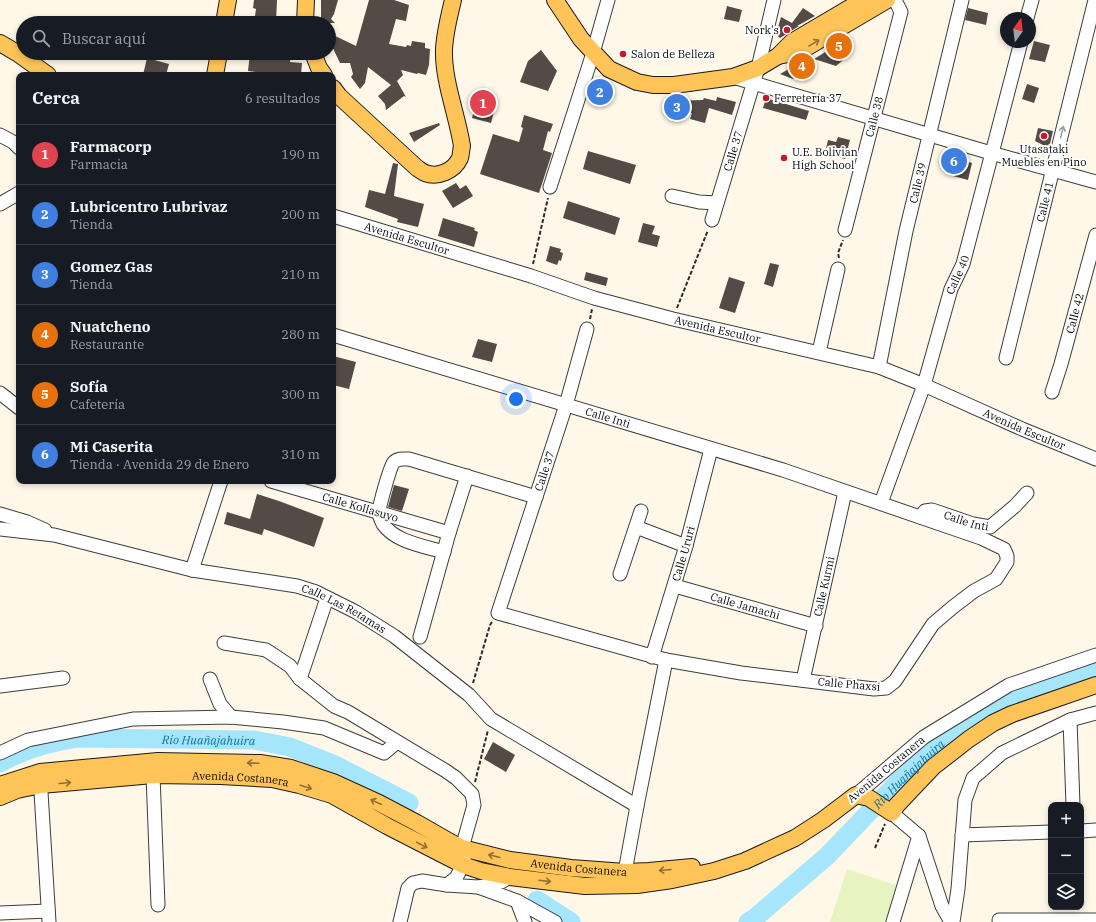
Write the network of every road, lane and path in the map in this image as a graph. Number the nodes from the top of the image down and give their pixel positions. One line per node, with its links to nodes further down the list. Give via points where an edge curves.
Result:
1 (228, 0): 14 (main road)
2 (306, 0): 15 (main road)
3 (453, 0): 28 (main road, via 444,49 462,146 460,158 453,167 444,173 434,175 417,168)
4 (555, 0): 19 (main road)
5 (608, 0): 19 (street)
6 (774, 0): 27 (street, Calle 37)
7 (863, 0): 20 (main road, via 792,42)
8 (887, 0): 20 (main road, one-way to 8, via 799,52)
9 (895, 0): 29 (street, Calle 38, via 901,12)
10 (962, 0): 30 (street, Calle 39)
11 (1032, 0): 13 (street)
12 (1094, 1): 34 (street, Calle 41, one-way to 12)
13 (1029, 12)
14 (225, 16)
15 (305, 16)
16 (0, 43): 18 (main road)
17 (1019, 48): 33 (street, Calle 40)
18 (16, 52)
19 (593, 53): 27 (main road, via 609,69 637,82 653,85 674,85); 36 (street)
20 (778, 56): 27 (main road)
21 (27, 60): 24 (main road)
22 (218, 60): 25 (main road)
23 (316, 60): 26 (main road)
24 (44, 72)
25 (216, 72)
26 (322, 72)
27 (756, 75): 29 (street); 39 (street, Calle 37)
28 (336, 92)
29 (874, 119): 30 (street); 43 (street, Calle 38)
30 (929, 134): 33 (street); 53 (street, Calle 39, via 906,231)
31 (0, 135): 32 (street)
32 (16, 145)
33 (991, 153): 34 (street); 54 (street, Calle 40, via 963,264 951,289)
34 (1053, 170): 35 (street); 52 (street, Calle 41)
35 (1096, 182)
36 (550, 188): 46 (path)
37 (16, 195): 40 (street)
38 (672, 196): 39 (street)
39 (717, 203): 42 (street, Calle 37)
40 (0, 204)
41 (336, 217): 46 (street, Avenida Escultor)
42 (712, 220): 48 (path)
43 (845, 230): 45 (path, via 838,253)
44 (1096, 235): 55 (street, Calle 42)
45 (839, 263): 51 (street)
46 (530, 276): 47 (street, Avenida Escultor)
47 (594, 298): 48 (street, Avenida Escultor); 49 (path)
48 (673, 319): 51 (street, Avenida Escultor)
49 (587, 329): 57 (street, Calle 37)
50 (336, 336): 57 (street, Calle Inti)
51 (819, 352): 53 (street, Avenida Escultor)
52 (1006, 358)
53 (879, 367): 54 (street, Avenida Escultor)
54 (924, 385): 60 (street, Avenida Escultor); 67 (street, Calle 40)
55 (1052, 392)
56 (0, 393): 58 (street)
57 (566, 405): 59 (street, Calle Inti); 66 (street, Calle 37)
58 (16, 406)
59 (711, 449): 64 (street, Calle Inti, via 783,470); 76 (street, Calle Ururi)
60 (1096, 459)
61 (468, 476): 66 (street); 69 (street, via 408,458 399,459 394,462 389,475); 74 (street)
62 (219, 484): 78 (street)
63 (281, 484): 69 (street, Calle Kollasuyo)
64 (845, 492): 67 (street, Calle Inti); 83 (street, Calle Kurmi)
65 (1027, 493): 71 (street, Calle Inti, via 990,527 932,510 926,511)
66 (536, 497): 82 (street, Calle 37)
67 (881, 503): 71 (street, Calle Phaxsi)
68 (641, 511): 72 (street)
69 (379, 512): 74 (street, Calle Kollasuyo); 77 (street, via 383,524 393,534)
70 (0, 514): 75 (street, via 27,522)
71 (920, 517): 92 (street, Calle Phaxsi, via 981,538 1004,549 1007,562 996,579 953,606 933,624 895,681 886,688 874,689)
72 (636, 527): 76 (street); 79 (street)
73 (0, 528): 75 (street, Calle Las Retamas)
74 (449, 533): 77 (street)
75 (54, 535): 78 (street, Calle Las Retamas)
76 (686, 546): 80 (street, Calle Ururi)
77 (444, 552): 84 (street)
78 (192, 570): 81 (street, Calle Las Retamas, via 297,586)
79 (620, 574)
80 (674, 586): 83 (street, Calle Jamachi); 87 (street, Calle Ururi)
81 (327, 598): 91 (street); 95 (street, Calle Las Retamas, via 356,612 394,636)
82 (498, 613): 87 (street, Calle Phaxsi); 95 (path, via 490,625)
83 (816, 626): 92 (street, Calle Kurmi)
84 (420, 637)
85 (224, 643): 91 (street, via 266,650 290,666)
86 (1096, 655): 107 (street, Avenida Costanera, via 1010,685 924,737)
87 (652, 657): 88 (street, Calle Phaxsi)
88 (666, 660): 92 (street, Calle Phaxsi, via 741,673); 109 (street)
89 (63, 678): 94 (street)
90 (210, 679): 97 (street, via 220,704)
91 (300, 679): 100 (street, via 334,706)
92 (803, 680)
93 (1096, 685): 110 (main road, via 993,723 933,767)
94 (0, 686)
95 (469, 695): 98 (street, Calle Las Retamas)
96 (1096, 713): 99 (street)
97 (231, 717): 100 (street, via 324,728 384,753); 101 (street, via 133,719 28,740)
98 (491, 719): 105 (path); 109 (street, Calle Las Retamas)
99 (1070, 720): 108 (street); 114 (street, via 1002,753 974,778 965,800)
100 (397, 742): 105 (street, via 446,771)
101 (0, 753)
102 (153, 775): 103 (main road, Avenida Costanera, one-way to 102); 119 (main road, Avenida Costanera, one-way to 119, via 272,779 300,785 332,796); 126 (street)
103 (40, 778): 104 (main road, Avenida Costanera); 106 (main road, Avenida Costanera); 116 (main road, Avenida Costanera, one-way to 103, via 379,803 333,782 291,768 260,763 158,761); 128 (street)
104 (0, 785)
105 (472, 794): 116 (street, via 474,805)
106 (0, 797)
107 (862, 797): 110 (main road); 118 (main road, Avenida Costanera, via 795,838)
108 (1073, 802)
109 (637, 806): 120 (street)
110 (891, 813): 115 (street); 117 (path)
111 (1096, 830): 112 (street)
112 (1084, 831)
113 (1048, 832): 114 (street)
114 (962, 835): 135 (street, via 958,889)
115 (919, 836): 134 (street); 135 (street, via 942,906)
116 (462, 848): 119 (street); 120 (main road, Avenida Costanera, one-way to 116, via 516,861)
117 (875, 848)
118 (745, 861): 120 (main road, Avenida Costanera, one-way to 120); 123 (main road, Avenida Costanera, via 672,880 636,885)
119 (463, 865): 121 (main road, Avenida Costanera); 122 (street, via 456,878)
120 (625, 872): 123 (main road, via 613,882)
121 (510, 877): 123 (main road, Avenida Costanera, one-way to 123); 124 (street, Avenida Costanera, via 501,882)
122 (446, 885): 124 (street, Avenida Costanera); 131 (street, Avenida Costanera, via 422,881 413,883 406,892)
123 (585, 886)
124 (478, 887): 125 (street)
125 (517, 901): 132 (street); 133 (street)
126 (158, 905)
127 (0, 913): 128 (street)
128 (48, 917)
129 (999, 920): 130 (street)
130 (1096, 920)
131 (400, 922)
132 (525, 922)
133 (555, 922)
134 (893, 922)
135 (952, 922)

